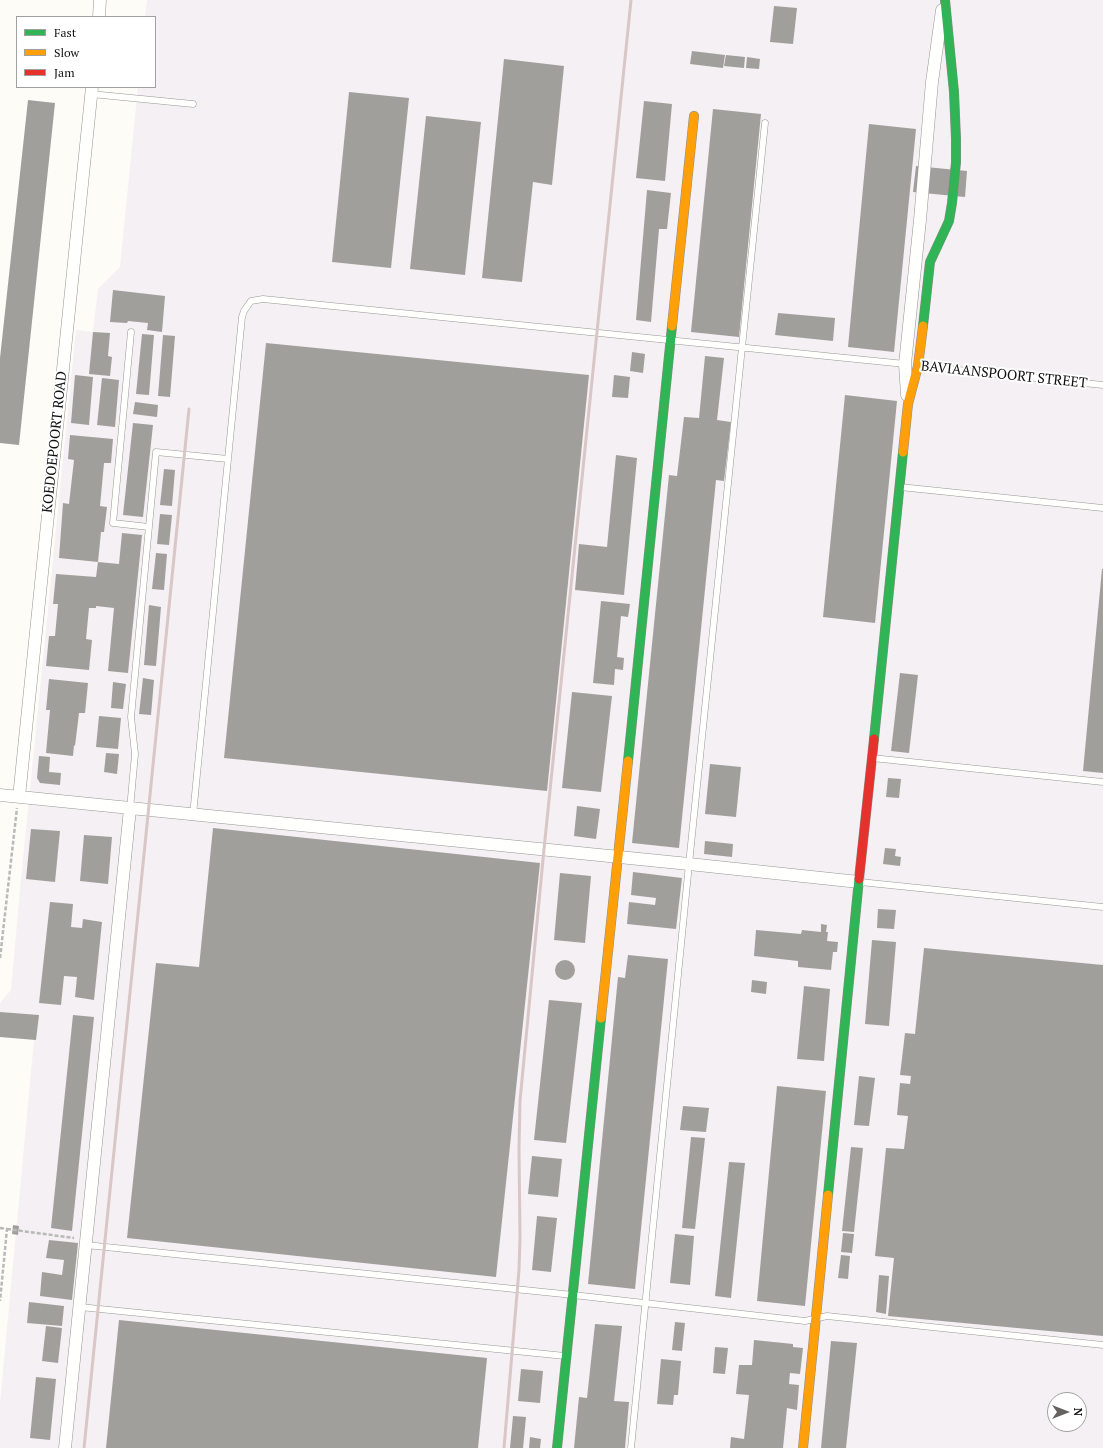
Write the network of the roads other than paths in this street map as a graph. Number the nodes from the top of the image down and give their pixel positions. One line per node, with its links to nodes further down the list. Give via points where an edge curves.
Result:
1 (100, 0): 3 (street)
2 (944, 0): 11 (street, via 932,82); 12 (street, via 957,132 957,162 949,223 930,262)
3 (99, 16)
4 (91, 91): 5 (lane); 22 (street, KOEDOEPOORT ROAD)
5 (193, 104)
6 (694, 116): 9 (street)
7 (765, 123): 10 (lane)
8 (132, 332): 18 (lane, via 112,523)
9 (671, 341): 10 (lane); 15 (lane, via 255,299 247,305 242,317); 25 (street)
10 (742, 348): 11 (lane); 26 (lane)
11 (905, 364): 12 (street, BAVIAANSPOORT STREET); 14 (street)
12 (918, 366): 13 (lane, BAVIAANSPOORT STREET); 14 (street)
13 (1103, 385)
14 (908, 404): 16 (street)
15 (228, 459): 18 (lane, via 156,452); 24 (lane)
16 (900, 487): 17 (lane); 19 (street)
17 (1103, 508)
18 (149, 527): 23 (lane, via 131,717 136,754)
19 (871, 758): 20 (lane); 27 (street)
20 (1103, 782)
21 (0, 796): 22 (street)
22 (19, 798): 23 (street)
23 (130, 809): 24 (street); 29 (street)
24 (194, 815): 25 (street)
25 (617, 856): 26 (street); 30 (street)
26 (689, 864): 27 (street); 31 (lane)
27 (859, 882): 28 (lane); 33 (street)
28 (1103, 907)
29 (86, 1242): 30 (lane); 32 (street)
30 (573, 1295): 31 (lane); 35 (street)
31 (645, 1303): 33 (lane, via 805,1321); 38 (lane)
32 (80, 1307): 35 (lane); 36 (street)
33 (815, 1319): 34 (lane, via 827,1316); 39 (street)
34 (1103, 1345)
35 (566, 1356): 37 (street)
36 (65, 1448)
37 (557, 1448)
38 (631, 1448)
39 (803, 1448)

